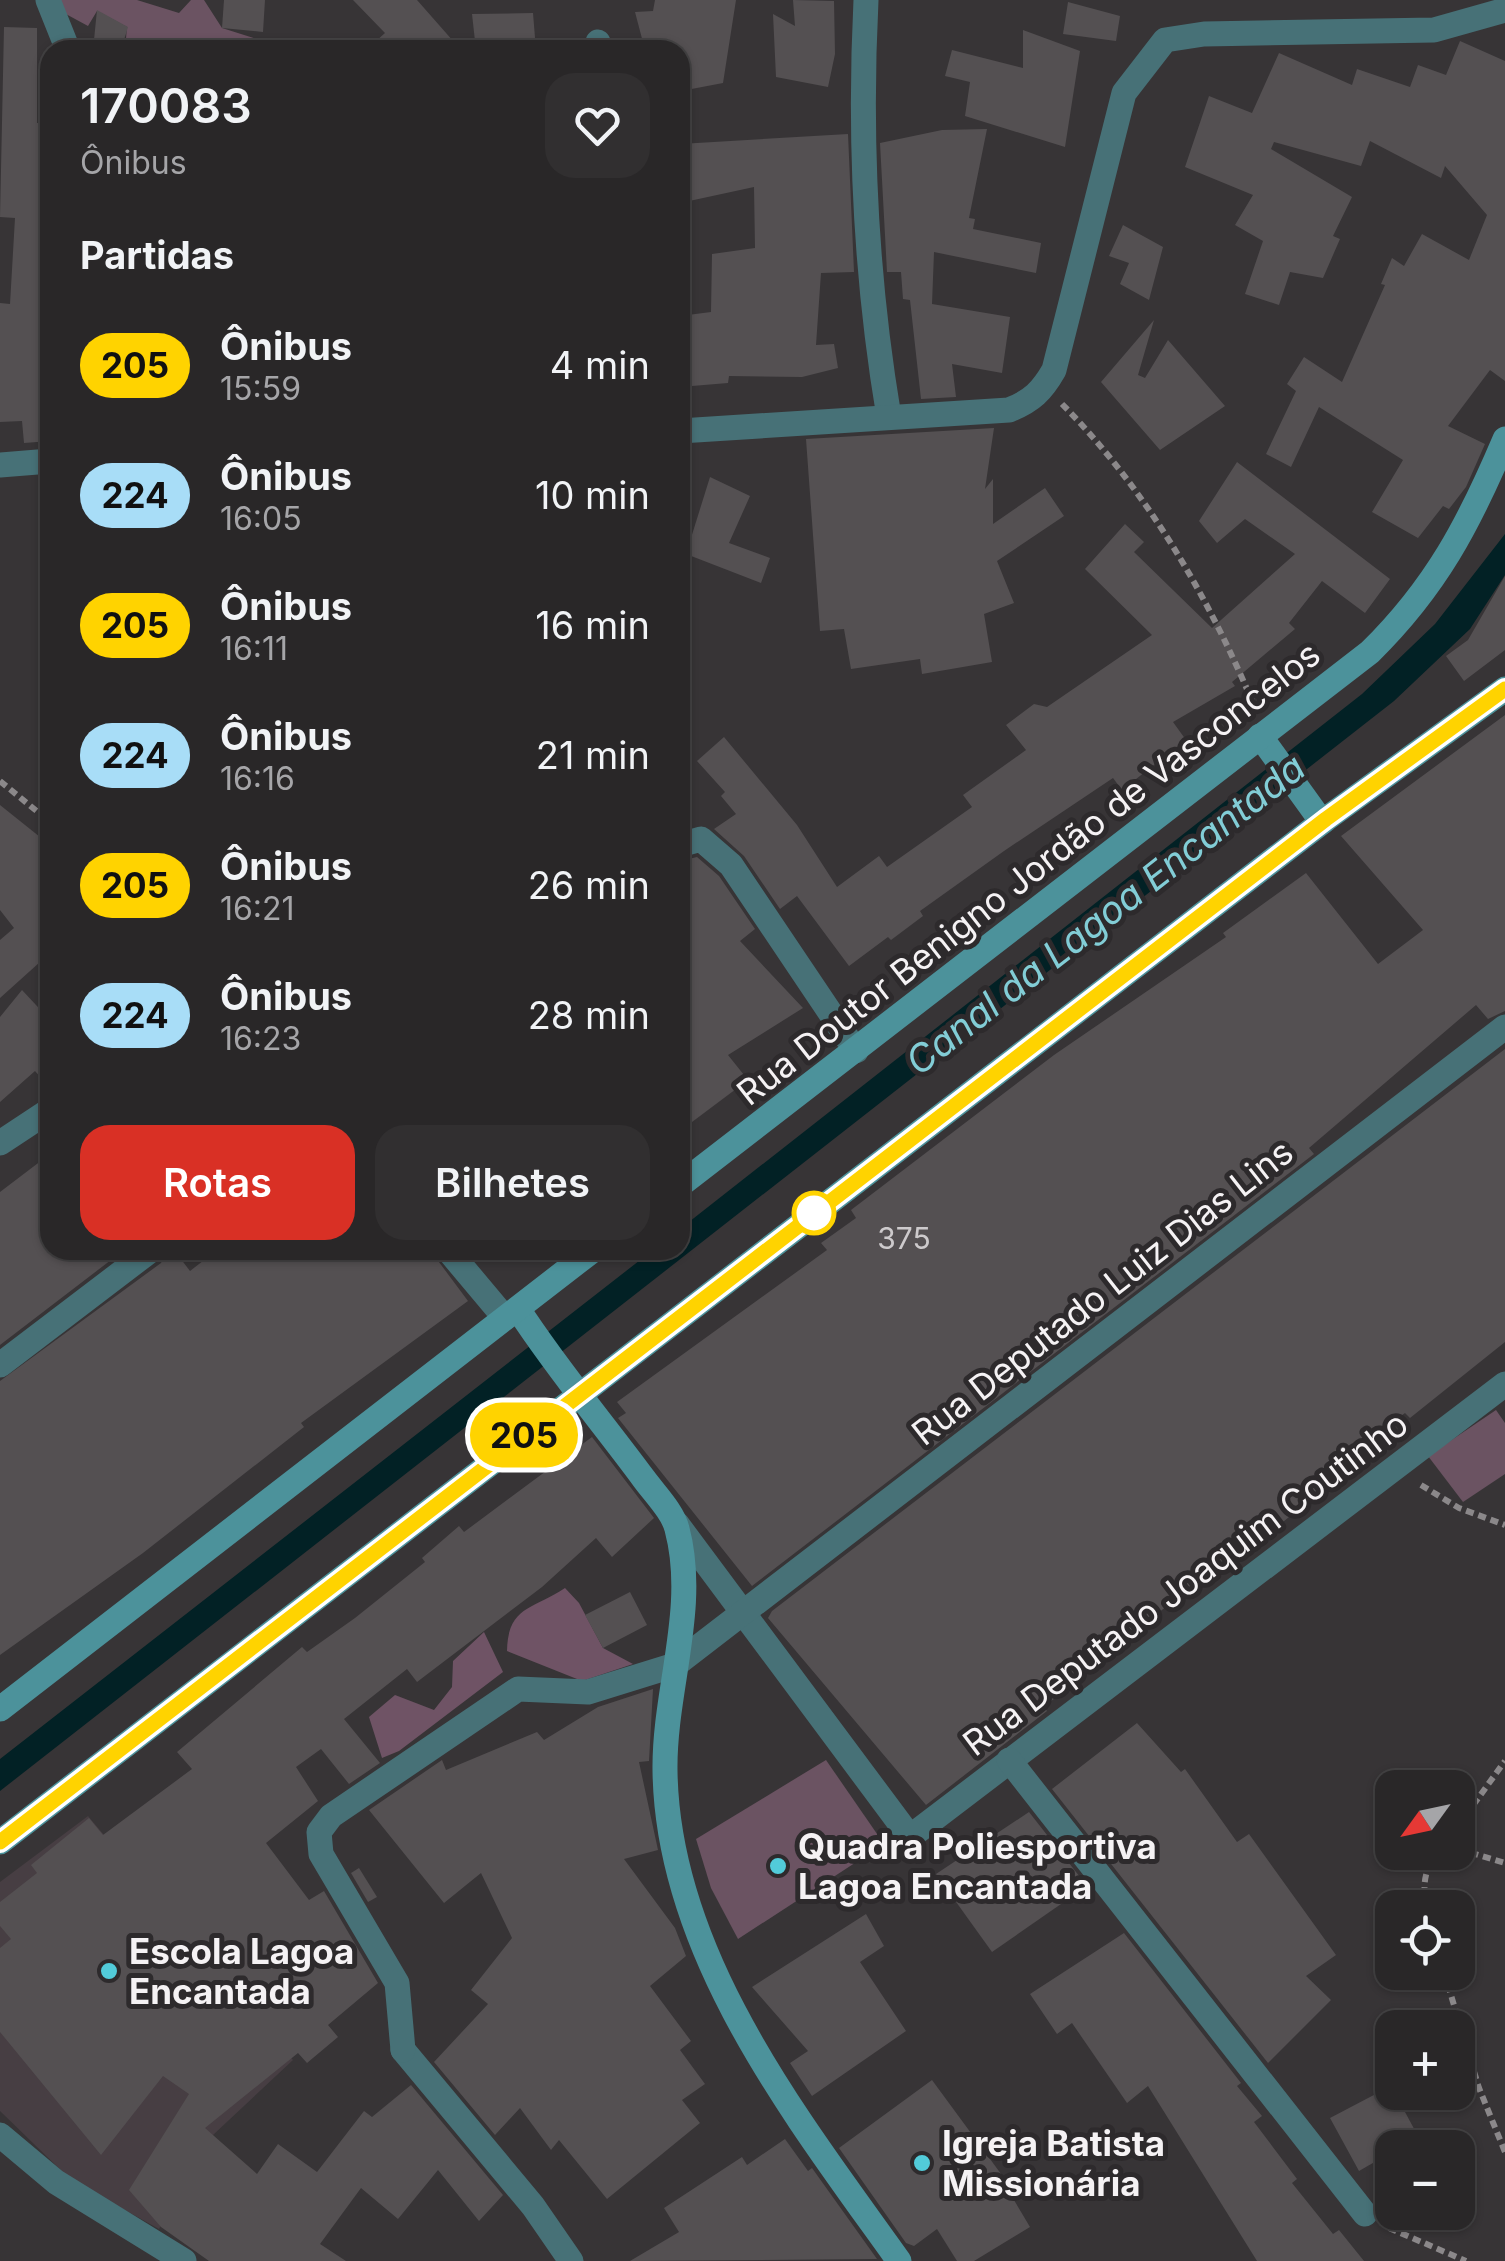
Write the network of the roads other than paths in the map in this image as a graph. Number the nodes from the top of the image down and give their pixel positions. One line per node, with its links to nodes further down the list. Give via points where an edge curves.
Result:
1 (48, 0): 4 (street)
2 (866, 0): 5 (street, via 862,88 873,320)
3 (1505, 10): 5 (street, via 1434,30 1178,34 1155,49 1124,93 1054,370 1035,395 1009,410)
4 (64, 40)
5 (889, 417): 6 (street)
6 (690, 429)
7 (1505, 439): 11 (main road, Rua Doutor Benigno Jordão de Vasconcelos, via 1477,506 1412,610 1370,652)
8 (40, 461): 9 (street)
9 (0, 466)
10 (1505, 689): 12 (main road)
11 (1262, 734): 12 (main road); 12 (street); 15 (main road, Rua Doutor Benigno Jordão de Vasconcelos)
12 (1324, 821): 25 (main road)
13 (690, 840): 15 (street, via 711,844 731,866)
14 (1505, 1027): 27 (street, Rua Deputado Luiz Dias Lins)
15 (856, 1051): 18 (main road, Rua Doutor Benigno Jordão de Vasconcelos)
16 (40, 1117): 17 (street)
17 (0, 1143)
18 (690, 1176)
19 (137, 1260): 23 (street)
20 (458, 1260): 22 (street)
21 (581, 1260): 22 (main road)
22 (516, 1316): 25 (main road); 29 (main road)
23 (0, 1365)
24 (1505, 1384): 30 (street, Rua Deputado Joaquim Coutinho)
25 (573, 1387): 26 (main road); 31 (main road)
26 (677, 1524): 27 (street); 28 (main road, via 684,1588)
27 (742, 1613): 28 (street, Rua Deputado Luiz Dias Lins); 30 (street, Rua Deputado Joaquim Coutinho, via 910,1837)
28 (674, 1665): 35 (street, Rua Deputado Luiz Dias Lins, via 588,1692 533,1686 512,1692 324,1824 318,1843 326,1868 397,1983 403,2050); 36 (main road, via 666,1804 688,1903 782,2091)
29 (0, 1708)
30 (1009, 1760): 33 (street)
31 (0, 1842)
32 (0, 2136): 34 (street, via 56,2182)
33 (1365, 2214)
34 (184, 2261)
35 (571, 2261)
36 (899, 2261)

